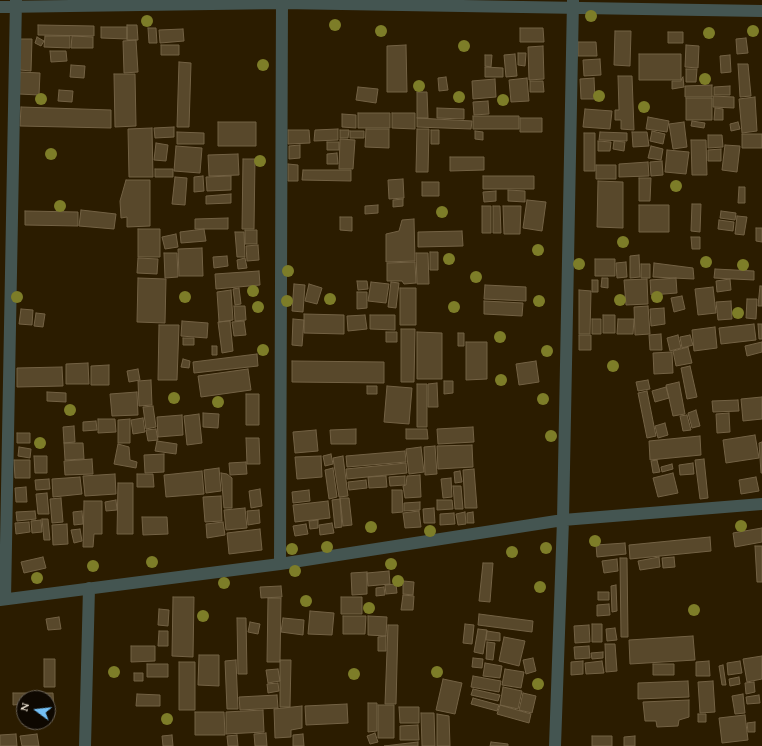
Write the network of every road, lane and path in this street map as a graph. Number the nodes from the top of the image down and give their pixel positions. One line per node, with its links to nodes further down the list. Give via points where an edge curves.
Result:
1 (282, 1): 2 (street); 3 (street); 8 (street)
2 (16, 3): 4 (street); 10 (street)
3 (573, 4): 5 (street); 7 (street)
4 (0, 7)
5 (762, 11)
6 (762, 504): 7 (street)
7 (564, 520): 8 (street); 12 (street)
8 (280, 564): 9 (street)
9 (89, 588): 10 (street); 11 (street)
10 (2, 599)
11 (85, 746)
12 (555, 746)

